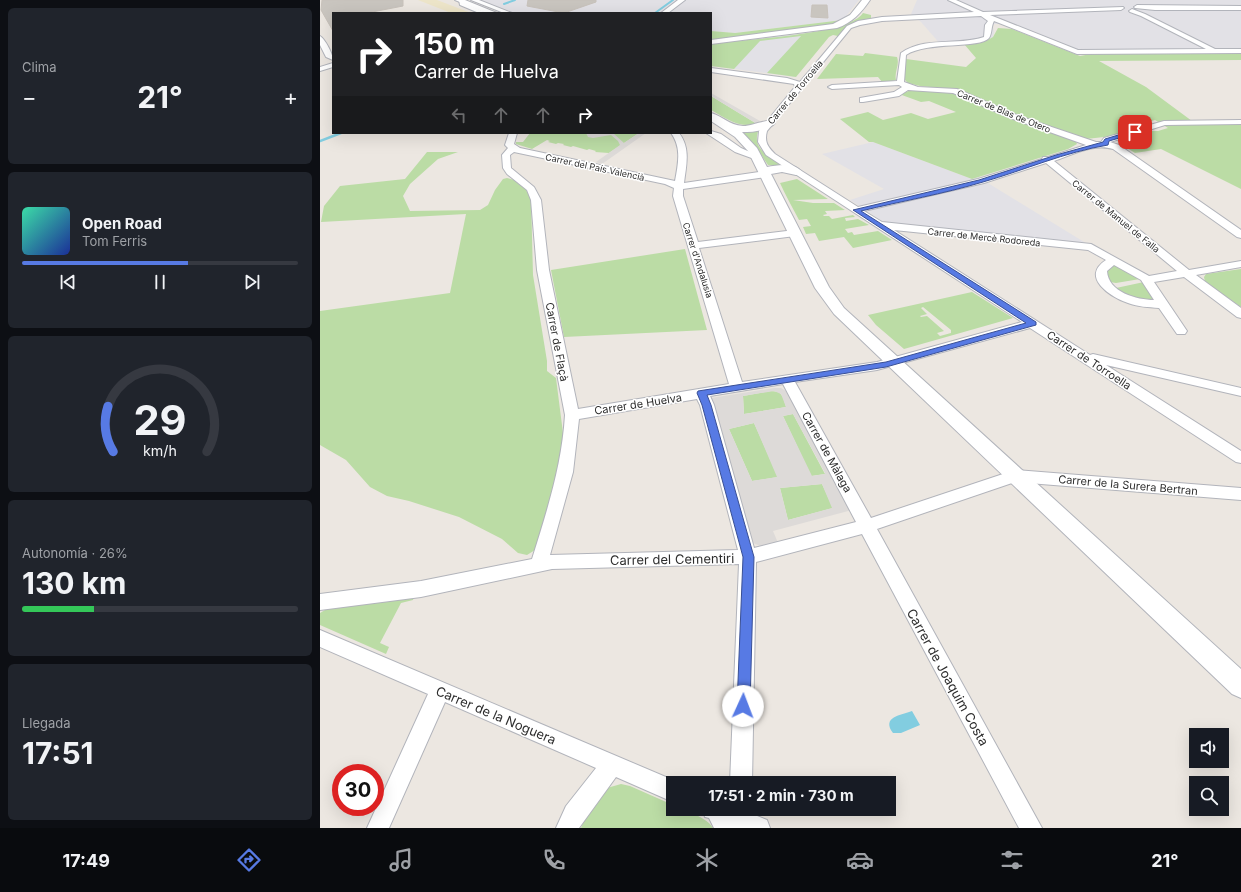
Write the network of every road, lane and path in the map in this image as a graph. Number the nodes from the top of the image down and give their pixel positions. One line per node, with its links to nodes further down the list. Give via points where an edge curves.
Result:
1 (460, 0): 10 (street, via 462,4); 11 (street)
2 (474, 0): 12 (street)
3 (682, 0): 13 (street)
4 (866, 0): 15 (street)
5 (951, 0): 7 (street)
6 (1116, 2): 9 (street)
7 (964, 8): 16 (street); 17 (street)
8 (1241, 8): 9 (street)
9 (1132, 9): 14 (street); 23 (street)
10 (482, 12)
11 (490, 12)
12 (506, 12)
13 (665, 12)
14 (1008, 12): 16 (street); 16 (street); 18 (street, via 1001,15)
15 (867, 13): 17 (street, Carrer de Torroella); 21 (street, via 827,28); 31 (street, Carrer de Torroella, via 849,27)
16 (981, 13): 17 (street); 18 (street); 19 (street, via 990,20)
17 (903, 16)
18 (1001, 21): 19 (street); 23 (street, via 1077,52)
19 (989, 24): 30 (street, via 987,36 974,42 932,44 908,49 903,54)
20 (320, 38): 25 (street)
21 (712, 42)
22 (320, 49): 26 (street, via 322,58)
23 (1214, 51): 24 (street)
24 (1241, 51)
25 (332, 60)
26 (332, 61)
27 (332, 62): 28 (street)
28 (320, 69)
29 (712, 70): 31 (street, via 787,80)
30 (900, 83): 32 (street); 33 (street, Carrer de Blas de Otero)
31 (799, 86): 37 (street, Carrer de Torroella)
32 (832, 87)
33 (908, 87): 34 (street, via 896,94); 43 (street, Carrer de Blas de Otero, via 960,93 1004,113)
34 (863, 100)
35 (712, 117): 38 (street)
36 (1241, 122): 42 (street, via 1157,124 1112,138 1105,141)
37 (770, 123): 38 (street, via 759,128 746,129); 47 (street, Carrer de Torroella, via 761,136 763,147)
38 (725, 125): 45 (street, via 743,138)
39 (514, 134): 44 (street, Carrer de Flaçà, via 509,145)
40 (676, 134): 49 (street, Carrer d'Andalusia, via 680,140 682,152)
41 (712, 134): 45 (street, via 738,150)
42 (1106, 144): 43 (street); 53 (street, via 1116,147)
43 (1095, 145): 46 (street)
44 (512, 148): 49 (street, Carrer del País Valencià, via 666,182); 69 (street, Carrer de Flaçà, via 506,155 507,168 531,189 536,200 543,270)
45 (757, 157): 48 (street)
46 (1046, 159): 50 (street, via 981,181); 57 (street, Carrer de Manuel de Falla)
47 (796, 172): 48 (street, Carrer de Torroella, via 775,168); 50 (street, Carrer de Torroella)
48 (765, 174): 49 (street); 52 (street)
49 (678, 187): 54 (street, Carrer d'Andalusia, via 678,196)
50 (856, 210): 51 (street, Carrer de Torroella)
51 (877, 224): 55 (street, Carrer de Mercè Rodoreda, via 1091,247); 61 (street, Carrer de Torroella)
52 (795, 233): 54 (street); 64 (street, via 830,301)
53 (1241, 235)
54 (693, 246): 66 (street, Carrer d'Andalusia)
55 (1114, 260): 58 (street); 59 (street, via 1102,267 1100,273 1109,288 1135,302)
56 (1241, 264): 57 (street)
57 (1186, 273): 58 (street); 60 (street, Carrer de Manuel de Falla)
58 (1147, 280): 59 (street)
59 (1164, 304): 62 (street)
60 (1241, 314)
61 (1033, 323): 63 (street, Carrer de Torroella); 64 (street, Carrer de Huelva)
62 (1181, 331)
63 (1064, 343): 67 (street, via 1103,361); 70 (street, Carrer de Torroella)
64 (893, 361): 65 (street, Carrer de Huelva, via 877,366); 71 (street)
65 (787, 379): 66 (street, Carrer de Huelva); 73 (street, Carrer de Màlaga)
66 (737, 387): 68 (street, Carrer de Huelva)
67 (1241, 392)
68 (702, 393): 69 (street, Carrer de Huelva); 74 (street)
69 (572, 415): 75 (street, Carrer de Flaçà, via 565,474)
70 (1241, 458)
71 (1015, 476): 72 (street, Carrer de la Surera Bertran); 73 (street, Carrer del Cementiri); 78 (street)
72 (1241, 494)
73 (867, 526): 74 (street, Carrer del Cementiri); 87 (street, Carrer de Joaquim Costa)
74 (748, 557): 75 (street, Carrer del Cementiri); 81 (street)
75 (540, 564): 76 (street, Carrer del Cementiri, via 421,589)
76 (320, 602)
77 (320, 638): 79 (street, Carrer de la Noguera)
78 (1241, 686)
79 (440, 691): 80 (street, Carrer de la Noguera); 84 (street)
80 (612, 764): 82 (street, Carrer de la Noguera); 85 (street, via 574,814)
81 (740, 776)
82 (666, 788)
83 (729, 816): 86 (street)
84 (378, 828)
85 (567, 828)
86 (759, 828)
87 (1030, 828)

